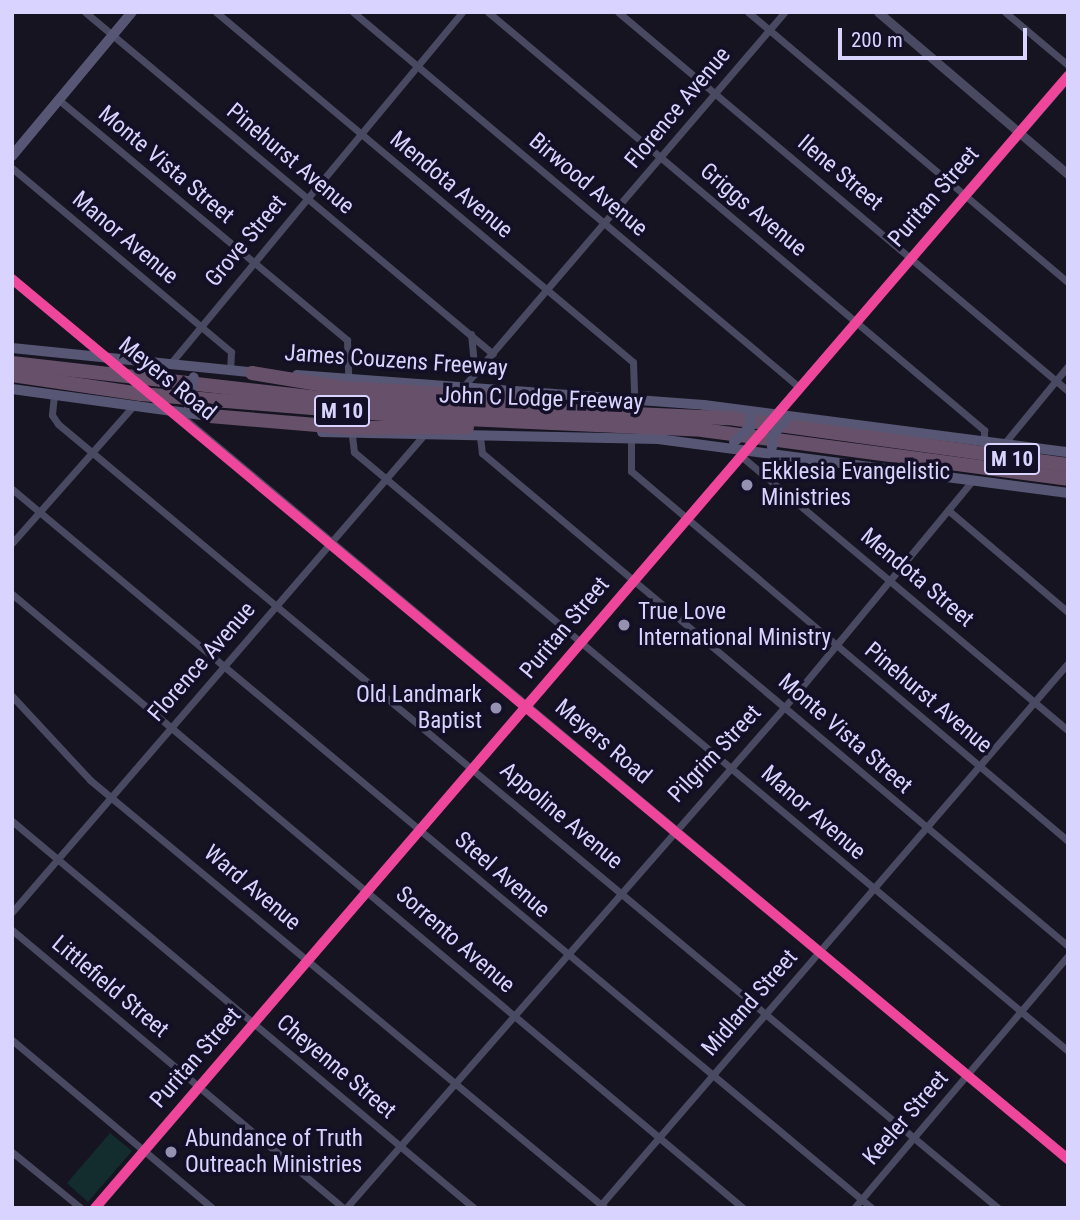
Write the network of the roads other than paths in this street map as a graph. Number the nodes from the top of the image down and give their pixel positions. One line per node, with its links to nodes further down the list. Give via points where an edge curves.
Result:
1 (85, 12): 13 (street, Pinehurst Avenue)
2 (132, 12): 13 (main road)
3 (216, 12): 20 (street, Mendota Avenue)
4 (353, 12): 15 (street, Birwood Avenue)
5 (462, 12): 15 (street, Grove Street)
6 (488, 12): 22 (street, Griggs Avenue)
7 (618, 12): 17 (street, Ilene Street)
8 (748, 12): 12 (street)
9 (784, 12): 12 (street, Florence Avenue)
10 (878, 12): 19 (street)
11 (1005, 12): 14 (street)
12 (769, 30): 17 (street, Florence Avenue); 25 (street)
13 (113, 36): 18 (main road); 26 (street, Pinehurst Avenue)
14 (1068, 65)
15 (417, 66): 20 (street, Grove Street); 27 (street, Birwood Avenue)
16 (1068, 76): 19 (street, Puritan Street)
17 (715, 93): 22 (street, Florence Avenue); 28 (street, Ilene Street)
18 (59, 100): 21 (main road); 29 (street, Monte Vista Street)
19 (1018, 132): 24 (street); 25 (street, Puritan Street)
20 (360, 134): 26 (street, Grove Street); 32 (street, Mendota Avenue)
21 (12, 156)
22 (661, 158): 27 (street, Florence Avenue); 33 (street, Griggs Avenue)
23 (12, 168): 34 (street, Manor Avenue)
24 (1068, 174)
25 (964, 195): 28 (street, Puritan Street); 31 (street)
26 (306, 198): 29 (street, Grove Street); 35 (street, Pinehurst Avenue)
27 (604, 224): 32 (street, Florence Avenue); 50 (street, Birwood Avenue)
28 (910, 257): 33 (street, Puritan Street); 48 (street, Ilene Street)
29 (253, 263): 34 (street, Grove Street); 47 (street, Monte Vista Street, via 350,342)
30 (12, 279): 40 (street, Meyers Road)
31 (1068, 282)
32 (547, 291): 37 (street, Florence Avenue); 54 (street, Mendota Avenue, via 633,362)
33 (855, 321): 50 (street, Puritan Street); 67 (street, Griggs Avenue, via 984,430)
34 (200, 326): 39 (street, Grove Street); 42 (street, Manor Avenue, via 230,352)
35 (471, 334): 37 (street, Pinehurst Avenue); 45 (street)
36 (12, 348): 40 (main road, James Couzens Freeway)
37 (493, 354): 45 (street, Florence Avenue)
38 (12, 363): 56 (highway, John C Lodge Freeway / M 10, via 348,401)
39 (169, 365): 40 (main road, James Couzens Freeway); 43 (main road, James Couzens Freeway)
40 (116, 366): 58 (street, Meyers Road, bridge)
41 (1068, 366): 48 (street)
42 (230, 371): 43 (main road, James Couzens Freeway); 44 (main road, James Couzens Freeway)
43 (194, 372): 57 (main road, bridge)
44 (253, 373): 47 (main road, James Couzens Freeway); 56 (highway, via 343,388)
45 (475, 374): 49 (street, Florence Avenue)
46 (12, 375): 62 (highway, John C Lodge Freeway / M 10, via 141,394)
47 (348, 378): 49 (main road, James Couzens Freeway)
48 (1056, 381): 52 (street, Ilene Street); 69 (street)
49 (464, 386): 54 (main road, James Couzens Freeway)
50 (799, 387): 61 (street, Puritan Street)
51 (12, 389): 53 (main road)
52 (1068, 391)
53 (54, 395): 55 (main road); 70 (street, Appoline Avenue, via 54,420)
54 (634, 400): 59 (main road, James Couzens Freeway)
55 (134, 405): 58 (main road); 70 (street)
56 (597, 409): 74 (highway, John C Lodge Freeway / M 10, via 729,418)
57 (189, 410): 58 (main road); 60 (main road)
58 (174, 411): 83 (street, Meyers Road)
59 (749, 411): 61 (main road, James Couzens Freeway); 68 (main road, bridge, via 750,427 734,442)
60 (210, 416): 62 (highway, via 393,429); 63 (main road)
61 (783, 416): 67 (main road, James Couzens Freeway); 71 (street, Puritan Street, bridge); 72 (main road, bridge, via 772,436)
62 (500, 422): 76 (highway, John C Lodge Freeway / M 10, via 702,430)
63 (352, 436): 64 (main road); 75 (street, Manor Avenue, via 354,452)
64 (422, 437): 65 (main road); 75 (street, Florence Avenue)
65 (480, 437): 66 (main road); 85 (street, Monte Vista Street, via 482,453)
66 (631, 438): 68 (main road); 82 (street, Pinehurst Avenue, via 629,468)
67 (984, 442): 69 (main road, James Couzens Freeway)
68 (707, 444): 71 (main road)
69 (1003, 444): 73 (main road, James Couzens Freeway)
70 (94, 450): 81 (street); 88 (street, Appoline Avenue)
71 (746, 450): 72 (main road); 82 (street, Puritan Street); 86 (street, Mendota Street)
72 (777, 451): 77 (main road)
73 (1068, 452)
74 (1068, 465)
75 (386, 478): 83 (street, Florence Avenue); 90 (street, Manor Avenue)
76 (1068, 479)
77 (971, 482): 79 (main road); 80 (street, Pilgrim Street)
78 (12, 489): 81 (street, Steel Avenue)
79 (1068, 493)
80 (948, 510): 86 (street, Pilgrim Street); 89 (street)
81 (40, 512): 84 (street); 93 (street, Steel Avenue)
82 (686, 520): 85 (street, Puritan Street); 91 (street, Pinehurst Avenue)
83 (330, 542): 88 (street, Florence Avenue); 96 (street, Meyers Road)
84 (12, 543)
85 (633, 580): 90 (street, Puritan Street); 97 (street, Monte Vista Street)
86 (890, 580): 91 (street, Pilgrim Street); 95 (street, Mendota Street)
87 (12, 594): 98 (street, Sorrento Avenue)
88 (275, 605): 93 (street, Florence Avenue); 101 (street, Appoline Avenue)
89 (1068, 612)
90 (580, 642): 96 (street, Puritan Street); 100 (street, Manor Avenue)
91 (836, 646): 97 (street, Pilgrim Street); 102 (street, Pinehurst Avenue)
92 (1068, 663): 95 (street, Midland Street)
93 (224, 665): 98 (street, Florence Avenue); 106 (street, Steel Avenue)
94 (12, 696): 103 (street, Ward Avenue, via 62,755)
95 (1035, 703): 99 (street, Mendota Street); 102 (street, Midland Street)
96 (526, 705): 101 (street, Puritan Street); 105 (street, Meyers Road)
97 (785, 707): 100 (street, Pilgrim Street); 107 (street, Monte Vista Street)
98 (170, 727): 103 (street, Florence Avenue); 111 (street, Sorrento Avenue)
99 (1068, 730)
100 (729, 767): 105 (street, Pilgrim Street); 112 (street, Manor Avenue)
101 (473, 768): 106 (street, Puritan Street); 110 (street, Appoline Avenue)
102 (981, 768): 107 (street, Midland Street); 108 (street, Pinehurst Avenue)
103 (111, 797): 109 (street, Florence Avenue); 119 (street, Ward Avenue)
104 (12, 821): 109 (street, Cheyenne Street)
105 (672, 829): 110 (street, Pilgrim Street); 116 (street, Meyers Road)
106 (419, 830): 111 (street, Puritan Street); 117 (street, Steel Avenue)
107 (928, 831): 112 (street, Midland Street); 115 (street, Monte Vista Street)
108 (1068, 841)
109 (57, 859): 113 (street, Florence Avenue); 123 (street, Cheyenne Street)
110 (619, 889): 117 (street, Pilgrim Street); 122 (street, Appoline Avenue)
111 (368, 891): 119 (street, Puritan Street); 121 (street, Sorrento Avenue)
112 (874, 892): 116 (street, Midland Street); 120 (street, Manor Avenue)
113 (12, 912)
114 (12, 930): 129 (street, Littlefield Street)
115 (1068, 946)
116 (819, 952): 122 (street, Midland Street); 127 (street, Meyers Road)
117 (564, 953): 121 (street, Pilgrim Street); 126 (street, Steel Avenue)
118 (1068, 956): 120 (street, Keeler Street)
119 (307, 961): 123 (street, Puritan Street); 128 (street, Ward Avenue)
120 (1021, 1012): 125 (street, Manor Avenue); 127 (street, Keeler Street)
121 (512, 1014): 128 (street, Pilgrim Street); 130 (street, Sorrento Avenue)
122 (766, 1014): 126 (street, Midland Street); 131 (street, Appoline Avenue)
123 (254, 1023): 129 (street, Puritan Street); 132 (street, Cheyenne Street)
124 (12, 1040): 133 (street)
125 (1068, 1051)
126 (712, 1076): 130 (street, Midland Street); 136 (street, Steel Avenue)
127 (968, 1076): 131 (street, Keeler Street); 135 (street, Meyers Road)
128 (452, 1083): 132 (street, Pilgrim Street); 137 (street, Ward Avenue)
129 (200, 1087): 133 (street, Puritan Street); 141 (street, Littlefield Street)
130 (659, 1137): 137 (street, Midland Street); 143 (street, Sorrento Avenue)
131 (915, 1138): 136 (street, Keeler Street); 146 (street, Appoline Avenue)
132 (399, 1144): 141 (street, Pilgrim Street); 142 (street, Cheyenne Street)
133 (144, 1151): 139 (street, Puritan Street); 140 (street)
134 (12, 1152): 138 (street)
135 (1068, 1159)
136 (861, 1199): 144 (street, Keeler Street); 145 (street, Steel Avenue)
137 (601, 1207)
138 (81, 1208)
139 (96, 1208)
140 (212, 1208)
141 (344, 1208)
142 (474, 1208)
143 (743, 1208)
144 (854, 1208)
145 (872, 1208)
146 (998, 1208)

